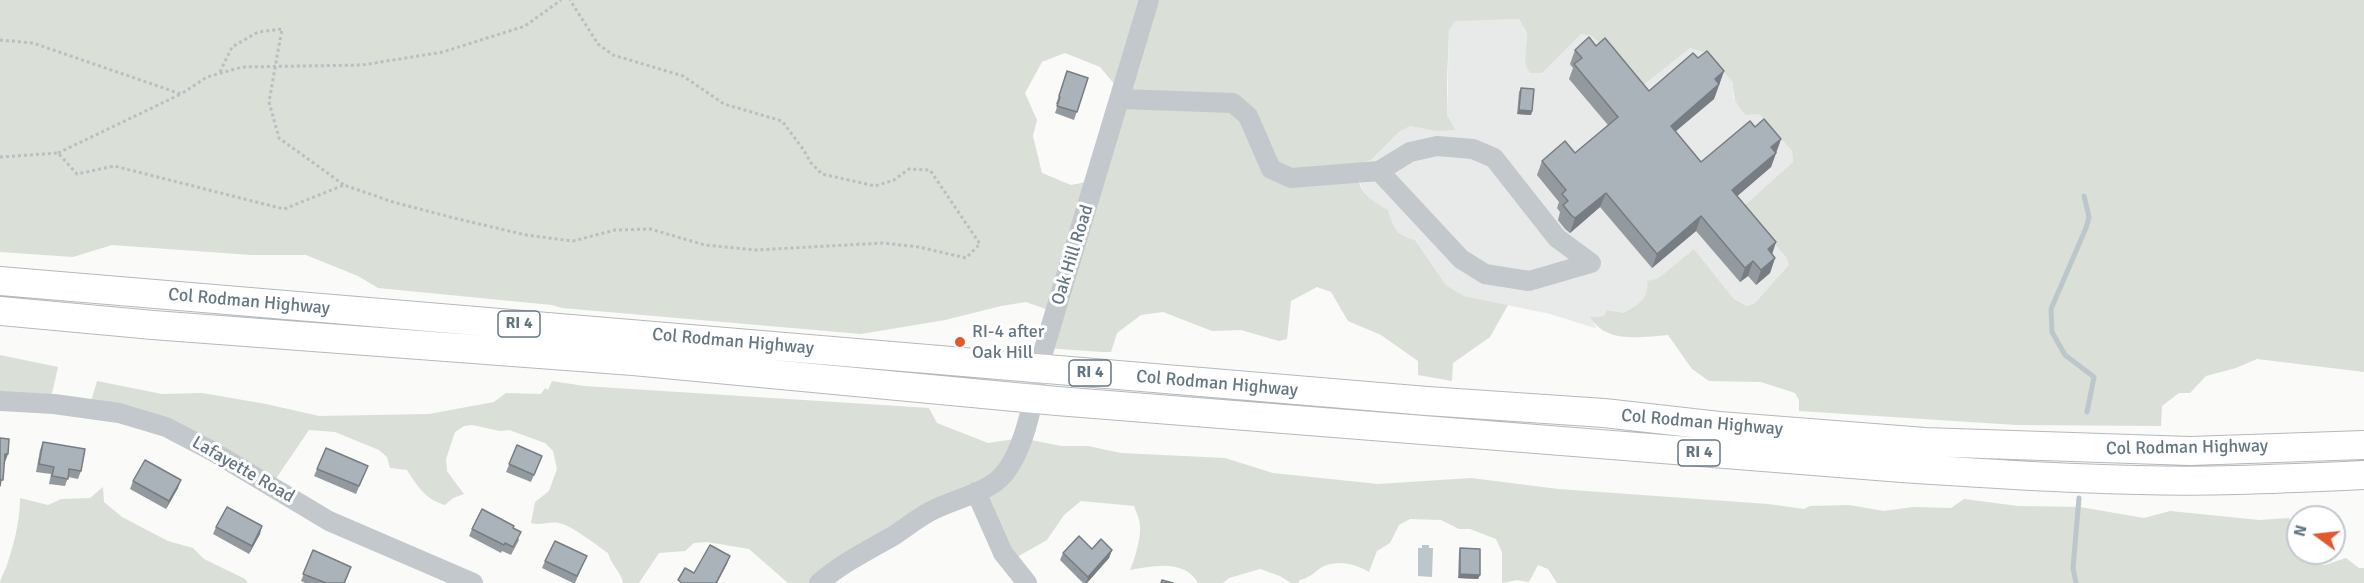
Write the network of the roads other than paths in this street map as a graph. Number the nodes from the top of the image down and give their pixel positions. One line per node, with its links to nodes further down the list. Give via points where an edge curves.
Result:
1 (1149, 0): 2 (street, Oak Hill Road)
2 (1121, 99): 3 (street, via 1233,103 1248,116 1271,169 1291,178); 6 (street, Oak Hill Road)
3 (1379, 171): 3 (street, via 1461,259 1485,274 1528,281 1591,263 1557,238 1494,158 1473,149 1437,146 1410,152)
4 (0, 281): 6 (highway, Col Rodman Highway / RI 4)
5 (0, 311): 7 (highway, Col Rodman Highway / RI 4, via 633,361)
6 (1038, 369): 7 (street, Oak Hill Road); 9 (highway, Col Rodman Highway / RI 4, via 1925,442 2190,451)
7 (1035, 398): 10 (highway, Col Rodman Highway / RI 4, via 2034,477 2235,480); 11 (street, Oak Hill Road, via 1011,462 998,479)
8 (0, 401): 12 (street, Lafayette Road, via 119,413 166,427 329,521)
9 (2364, 446)
10 (2364, 475)
11 (976, 492): 13 (street, Oak Hill Road, via 935,509 847,561); 14 (street, via 1003,553)
12 (472, 583)
13 (819, 583)
14 (1027, 583)

